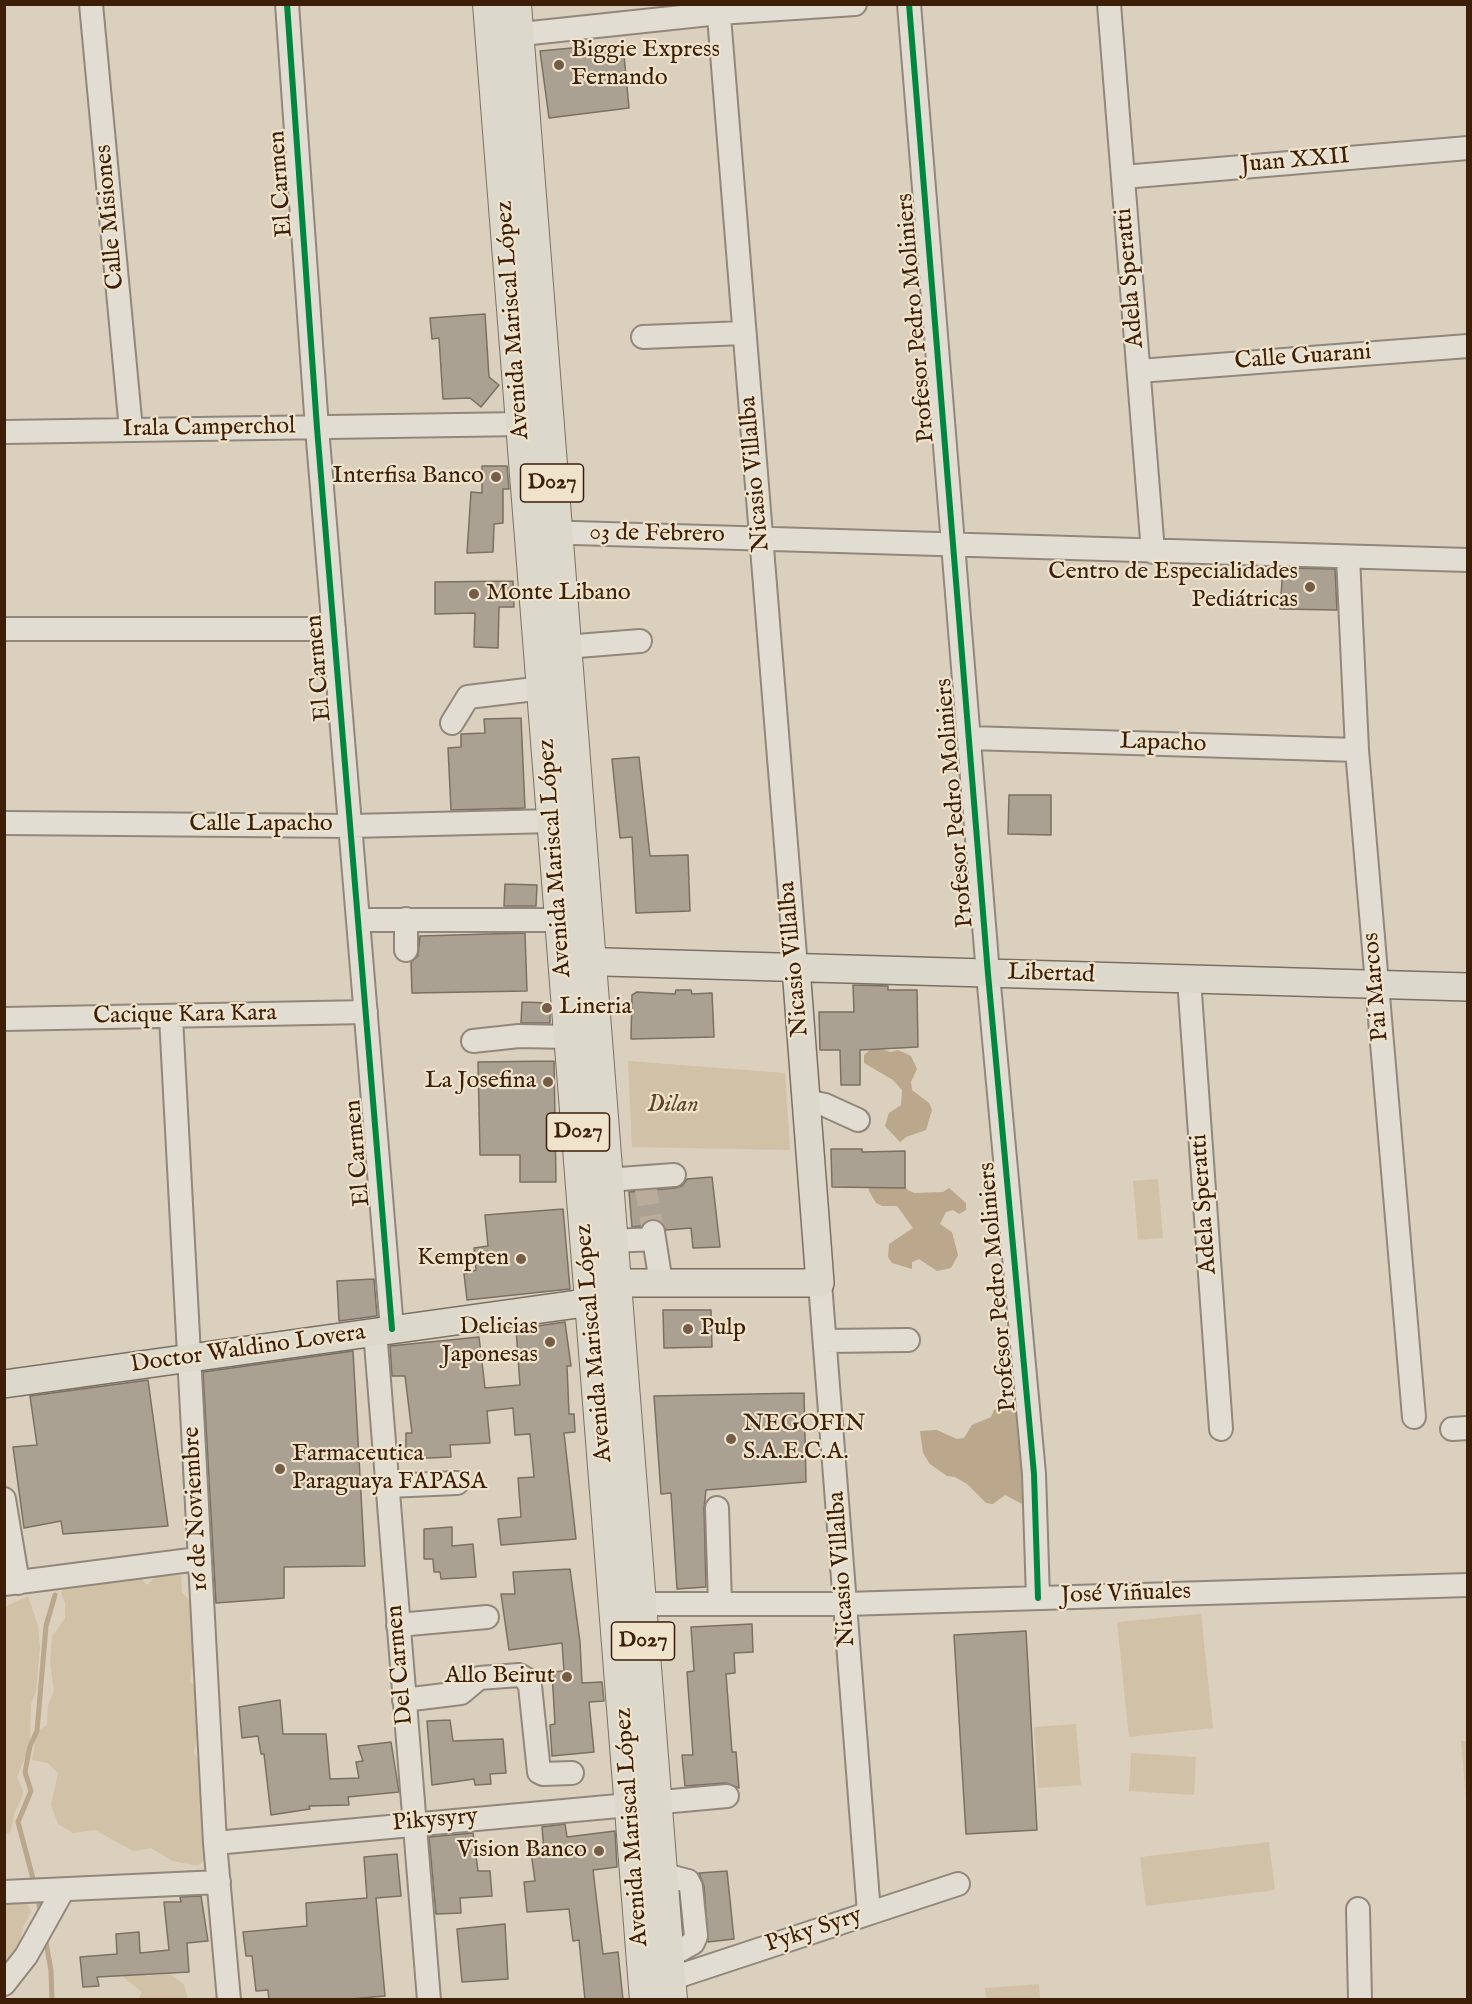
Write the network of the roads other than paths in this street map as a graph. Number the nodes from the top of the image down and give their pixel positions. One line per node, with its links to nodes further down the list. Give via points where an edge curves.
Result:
1 (91, 4): 17 (street, Calle Misiones)
2 (287, 4): 16 (street, El Carmen)
3 (489, 4): 8 (highway, Avenida Mariscal López / D027)
4 (855, 4): 7 (street)
5 (909, 4): 21 (street, Profesor Pedro Moliniers)
6 (1109, 4): 10 (street, Adela Speratti)
7 (719, 9): 8 (street); 11 (street, Nicasio Villalba)
8 (508, 25): 15 (highway, Avenida Mariscal López / D027); 19 (highway, Avenida Mariscal López / D027)
9 (1467, 148): 10 (street, Juan XXII)
10 (1123, 177): 14 (street, Adela Speratti)
11 (744, 333): 12 (street); 20 (street, Nicasio Villalba)
12 (643, 337)
13 (1467, 346): 14 (street, Calle Guarani)
14 (1139, 371): 22 (street, Adela Speratti)
15 (522, 424): 16 (street, Irala Camperchol); 19 (highway, Avenida Mariscal López / D027)
16 (317, 428): 17 (street, Irala Camperchol); 26 (street, El Carmen)
17 (131, 430): 18 (street, Irala Camperchol)
18 (4, 432)
19 (543, 532): 20 (street, 03 de Febrero); 28 (highway, Avenida Mariscal López / D027); 29 (highway, Avenida Mariscal López / D027)
20 (761, 537): 21 (street, 03 de Febrero); 41 (street, Nicasio Villalba)
21 (953, 544): 22 (street, 03 de Febrero); 31 (street, Profesor Pedro Moliniers)
22 (1153, 552): 23 (street, 03 de Febrero)
23 (1348, 557): 24 (street, 03 de Febrero); 32 (street, Pai Marcos)
24 (1467, 560)
25 (4, 629): 26 (street)
26 (334, 629): 35 (street, El Carmen)
27 (640, 641): 28 (street)
28 (565, 647): 40 (highway, Avenida Mariscal López / D027)
29 (543, 688): 30 (street, via 468,697); 33 (highway, Avenida Mariscal López / D027)
30 (452, 723)
31 (970, 738): 32 (street, Lapacho); 42 (street, Profesor Pedro Moliniers)
32 (1357, 750): 44 (street, Pai Marcos)
33 (554, 821): 35 (street, Calle Lapacho); 38 (highway, Avenida Mariscal López / D027)
34 (4, 823): 35 (street, Calle Lapacho)
35 (352, 826): 37 (street, El Carmen)
36 (406, 919): 37 (street); 38 (street); 39 (street)
37 (359, 920): 46 (street, El Carmen)
38 (560, 920): 40 (highway, Avenida Mariscal López / D027)
39 (406, 950)
40 (577, 962): 41 (main road, Libertad); 49 (highway, Avenida Mariscal López / D027); 54 (highway, Avenida Mariscal López / D027)
41 (796, 968): 42 (main road, Libertad); 51 (main road, Nicasio Villalba)
42 (988, 974): 43 (main road, Libertad); 74 (street, Profesor Pedro Moliniers, via 1034,1474)
43 (1189, 979): 44 (main road, Libertad); 66 (street, Adela Speratti)
44 (1376, 985): 45 (main road, Libertad); 65 (street, Pai Marcos)
45 (1467, 987)
46 (366, 1012): 47 (street, Cacique Kara Kara); 59 (street, El Carmen)
47 (171, 1017): 48 (street, Cacique Kara Kara); 62 (street, 16 de Noviembre)
48 (4, 1019)
49 (570, 1037): 50 (street, via 519,1036); 58 (highway, Avenida Mariscal López / D027)
50 (473, 1041)
51 (806, 1101): 52 (street); 57 (main road, Nicasio Villalba)
52 (858, 1120)
53 (674, 1175): 54 (street)
54 (607, 1180): 55 (highway, Avenida Mariscal López / D027)
55 (612, 1241): 56 (street, via 653,1235); 58 (highway, Avenida Mariscal López / D027)
56 (661, 1283): 57 (main road, Doctor Waldino Lovera); 58 (main road, Doctor Waldino Lovera)
57 (820, 1283): 61 (street, Nicasio Villalba)
58 (601, 1295): 59 (main road, Doctor Waldino Lovera); 75 (highway, Avenida Mariscal López / D027); 83 (highway, Avenida Mariscal López / D027)
59 (383, 1330): 62 (main road, Doctor Waldino Lovera); 68 (street, Del Carmen)
60 (908, 1340): 61 (street)
61 (825, 1341): 77 (street, Nicasio Villalba)
62 (190, 1359): 64 (main road, Doctor Waldino Lovera); 71 (street, 16 de Noviembre)
63 (4, 1378): 64 (street)
64 (5, 1384)
65 (1414, 1417)
66 (1221, 1429)
67 (457, 1483): 68 (street)
68 (387, 1486): 79 (street, Del Carmen)
69 (4, 1499): 72 (street)
70 (717, 1508): 76 (street)
71 (198, 1559): 72 (street); 85 (street, 16 de Noviembre)
72 (11, 1583)
73 (1467, 1585): 74 (street, José Viñuales)
74 (1038, 1598): 77 (street, José Viñuales)
75 (640, 1604): 76 (street, José Viñuales); 83 (highway, Avenida Mariscal López / D027)
76 (720, 1604): 77 (street, José Viñuales)
77 (845, 1604): 91 (street, Nicasio Villalba)
78 (487, 1617): 79 (street)
79 (398, 1625): 80 (street, Del Carmen)
80 (404, 1700): 81 (street, via 461,1693 479,1678 526,1678 539,1772); 84 (street, Del Carmen)
81 (572, 1773)
82 (727, 1796): 83 (street, Pikysyry)
83 (643, 1803): 84 (street, Pikysyry); 92 (highway, Avenida Mariscal López / D027, via 661,1874); 96 (highway, Avenida Mariscal López / D027)
84 (413, 1823): 85 (street, Pikysyry); 95 (street, Del Carmen)
85 (215, 1843): 86 (street, 16 de Noviembre)
86 (219, 1882): 88 (street); 94 (street, 16 de Noviembre)
87 (958, 1884): 91 (street, Pyky Syry)
88 (63, 1890): 89 (street); 93 (street, via 26,1956)
89 (4, 1893)
90 (1358, 1909): 97 (street)
91 (869, 1913): 92 (street, Pyky Syry)
92 (670, 1978)
93 (4, 1984)
94 (229, 2000)
95 (429, 2000)
96 (646, 2000)
97 (1360, 2000)

